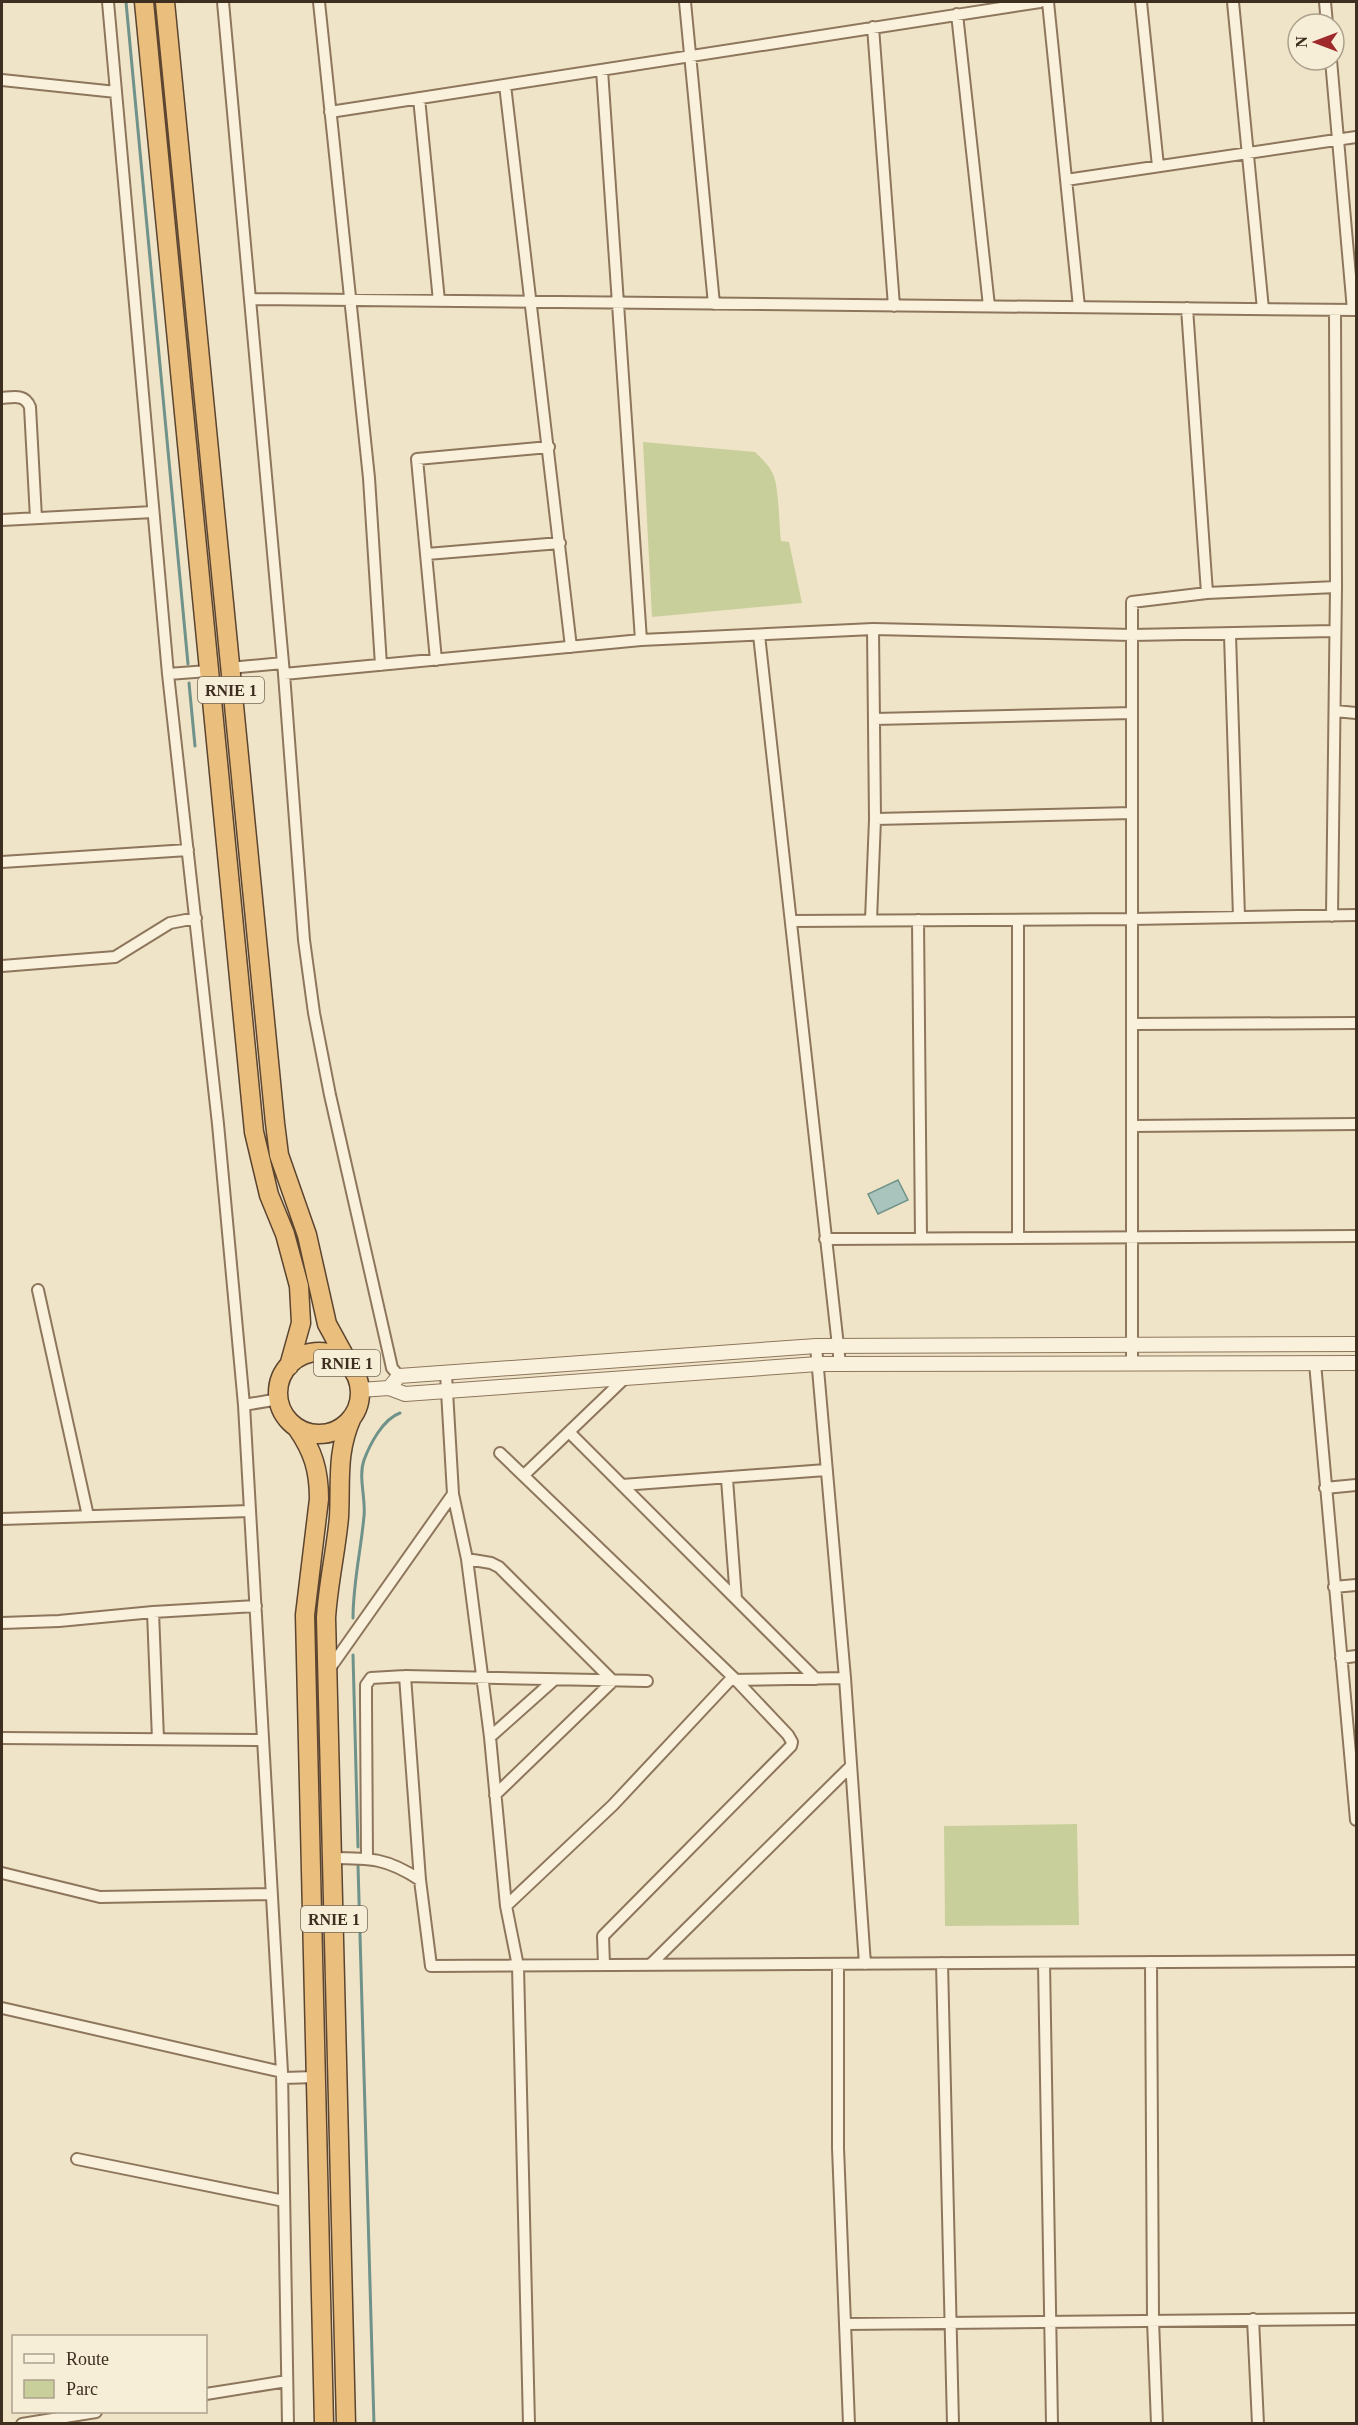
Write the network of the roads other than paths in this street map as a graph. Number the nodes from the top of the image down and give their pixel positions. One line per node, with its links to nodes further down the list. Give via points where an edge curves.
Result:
1 (108, 2): 18 (street)
2 (144, 2): 59 (highway, RNIE 1)
3 (165, 2): 57 (highway, RNIE 1)
4 (223, 2): 26 (street)
5 (319, 2): 20 (street)
6 (685, 2): 13 (street)
7 (1040, 2): 11 (street)
8 (1048, 2): 25 (street)
9 (1141, 2): 24 (street)
10 (1233, 2): 23 (street)
11 (957, 14): 12 (street); 33 (street)
12 (873, 27): 13 (street); 32 (street)
13 (690, 56): 14 (street); 31 (street)
14 (602, 70): 17 (street); 30 (street)
15 (1332, 72): 22 (street)
16 (2, 80): 18 (street)
17 (505, 85): 19 (street); 29 (street)
18 (116, 92): 41 (street)
19 (419, 98): 20 (street); 28 (street)
20 (330, 112): 27 (street)
21 (1356, 137): 22 (street)
22 (1338, 140): 23 (street); 38 (street)
23 (1248, 153): 24 (street); 36 (street)
24 (1158, 166): 25 (street)
25 (1066, 180): 34 (street)
26 (250, 300): 27 (street); 58 (street)
27 (349, 300): 28 (street); 56 (street, via 369,478)
28 (439, 301): 29 (street)
29 (531, 302): 30 (street); 40 (street)
30 (620, 303): 31 (street); 53 (street)
31 (714, 304): 32 (street)
32 (894, 306): 33 (street)
33 (989, 306): 34 (street)
34 (1080, 307): 35 (street)
35 (1187, 308): 36 (street); 47 (street)
36 (1263, 309): 37 (street)
37 (1335, 310): 38 (street); 46 (street)
38 (1355, 310)
39 (2, 398): 42 (street, via 22,397 30,407)
40 (549, 447): 44 (street); 45 (street, via 418,458)
41 (153, 512): 42 (street); 60 (street)
42 (36, 518): 43 (street)
43 (2, 520)
44 (560, 543): 45 (street); 54 (street)
45 (427, 554): 55 (street)
46 (1336, 587): 47 (street); 49 (street)
47 (1207, 593): 51 (street, via 1132,602)
48 (873, 629): 50 (street); 51 (street); 64 (street)
49 (1335, 631): 52 (street); 61 (street)
50 (759, 635): 53 (street); 77 (street)
51 (1132, 635): 52 (street); 62 (street)
52 (1230, 635): 71 (street)
53 (641, 640): 54 (street)
54 (571, 647): 55 (street)
55 (436, 660): 56 (street)
56 (381, 665): 58 (street)
57 (229, 668): 58 (street); 99 (highway, RNIE 1, via 279,1155 307,1235 327,1324)
58 (284, 668): 101 (street, via 297,862 314,1013 351,1194 392,1368)
59 (208, 671): 60 (street); 98 (highway, RNIE 1, via 254,1132 269,1195 299,1286 301,1323)
60 (168, 674): 67 (street)
61 (1335, 711): 63 (street); 70 (street)
62 (1132, 713): 64 (street); 65 (street)
63 (1356, 713)
64 (874, 719): 66 (street)
65 (1132, 813): 66 (street); 73 (street)
66 (875, 819): 74 (street)
67 (188, 850): 68 (street); 72 (street)
68 (2, 862)
69 (1356, 915): 70 (street)
70 (1332, 916): 71 (street)
71 (1239, 917): 73 (street)
72 (196, 918): 78 (street, via 170,923 116,957); 107 (street)
73 (1132, 919): 76 (street); 80 (street)
74 (871, 920): 75 (street); 77 (street)
75 (918, 920): 76 (street); 85 (street)
76 (1018, 920): 86 (street)
77 (791, 921): 87 (street)
78 (2, 966)
79 (1356, 1023): 80 (street)
80 (1132, 1024): 82 (street)
81 (1356, 1124): 82 (street)
82 (1132, 1126): 84 (street)
83 (1356, 1236): 84 (street)
84 (1132, 1237): 86 (street); 90 (street)
85 (921, 1238): 86 (street); 87 (street)
86 (1018, 1238)
87 (825, 1239): 92 (street)
88 (38, 1290): 120 (street)
89 (1356, 1344): 90 (street)
90 (1132, 1345): 92 (street); 93 (street)
91 (816, 1346): 92 (street); 96 (street); 100 (street)
92 (837, 1346): 97 (street)
93 (1132, 1363): 94 (street); 97 (street)
94 (1315, 1363): 95 (street); 117 (street)
95 (1356, 1363)
96 (818, 1364): 97 (street); 102 (street); 112 (street)
97 (840, 1364)
98 (289, 1366): 99 (highway, RNIE 1, via 302,1356 318,1352 334,1355); 106 (highway, RNIE 1, via 280,1382)
99 (350, 1366): 104 (highway, RNIE 1)
100 (446, 1374): 101 (street); 105 (street)
101 (399, 1376): 103 (street)
102 (624, 1379): 105 (street); 110 (street)
103 (389, 1388): 104 (street); 105 (street, via 405,1394)
104 (360, 1390): 108 (highway, RNIE 1)
105 (447, 1392): 118 (street)
106 (279, 1399): 107 (street); 109 (highway, RNIE 1, via 285,1416)
107 (244, 1405): 119 (street)
108 (352, 1417): 109 (highway, via 340,1429 327,1433 313,1434); 131 (highway, RNIE 1, via 339,1463 339,1514 326,1618)
109 (297, 1428): 165 (highway, RNIE 1, via 314,1455 319,1483 305,1615)
110 (569, 1432): 113 (street); 115 (street)
111 (500, 1453): 113 (street)
112 (826, 1470): 114 (street); 133 (street)
113 (524, 1475): 137 (street)
114 (727, 1479): 115 (street); 125 (street)
115 (622, 1485): 125 (street)
116 (1356, 1485): 117 (street)
117 (1325, 1488): 124 (street)
118 (453, 1494): 122 (street); 131 (street)
119 (250, 1510): 120 (street); 126 (street)
120 (88, 1516): 121 (street)
121 (2, 1519)
122 (467, 1559): 134 (street); 138 (street, via 499,1568)
123 (1356, 1585): 124 (street)
124 (1334, 1587): 130 (street)
125 (736, 1599): 135 (street)
126 (256, 1606): 127 (street); 143 (street)
127 (153, 1612): 128 (street, via 59,1622); 142 (street)
128 (2, 1623)
129 (1356, 1656): 130 (street)
130 (1341, 1658): 144 (street)
131 (328, 1671): 148 (highway, RNIE 1)
132 (405, 1676): 134 (street); 149 (street, via 371,1678 366,1685); 151 (street)
133 (845, 1678): 135 (street); 145 (street)
134 (483, 1679): 136 (street); 140 (street)
135 (816, 1679): 137 (street)
136 (554, 1680): 138 (street); 140 (street)
137 (736, 1680): 153 (street, via 730,1680 613,1805); 160 (street, via 791,1739 791,1746 603,1936)
138 (613, 1681): 139 (street); 146 (street)
139 (647, 1682)
140 (490, 1737): 146 (street)
141 (2, 1738): 142 (street)
142 (158, 1739): 143 (street)
143 (263, 1740): 152 (street)
144 (1354, 1757): 147 (street)
145 (851, 1766): 159 (street); 161 (street)
146 (495, 1795): 153 (street)
147 (1356, 1820)
148 (332, 1858): 149 (street); 180 (highway, RNIE 1)
149 (367, 1858): 151 (street, via 397,1865)
150 (2, 1873): 152 (street, via 100,1897)
151 (420, 1880): 162 (street, via 431,1966)
152 (272, 1894): 164 (street)
153 (506, 1906): 162 (street)
154 (1356, 1961): 155 (street)
155 (1151, 1962): 157 (street); 170 (street)
156 (942, 1963): 157 (street); 159 (street); 173 (street)
157 (1044, 1963): 171 (street)
158 (838, 1964): 159 (street); 161 (street); 172 (street, via 838,2148)
159 (865, 1964)
160 (604, 1965): 161 (street); 162 (street)
161 (650, 1965)
162 (518, 1966): 181 (street)
163 (2, 2008): 164 (street)
164 (283, 2075): 165 (street); 167 (street)
165 (316, 2077): 179 (highway, RNIE 1)
166 (77, 2159): 167 (street)
167 (284, 2201): 174 (street)
168 (1253, 2319): 169 (street); 170 (street); 186 (street)
169 (1356, 2319)
170 (1153, 2320): 171 (street); 185 (street)
171 (1050, 2322): 173 (street); 184 (street)
172 (846, 2324): 173 (street); 182 (street)
173 (950, 2324): 183 (street)
174 (286, 2380): 175 (street); 178 (street)
175 (207, 2394)
176 (90, 2413): 177 (street)
177 (22, 2424)
178 (288, 2424)
179 (324, 2424)
180 (346, 2424)
181 (529, 2424)
182 (849, 2424)
183 (953, 2424)
184 (1052, 2424)
185 (1157, 2424)
186 (1258, 2424)

